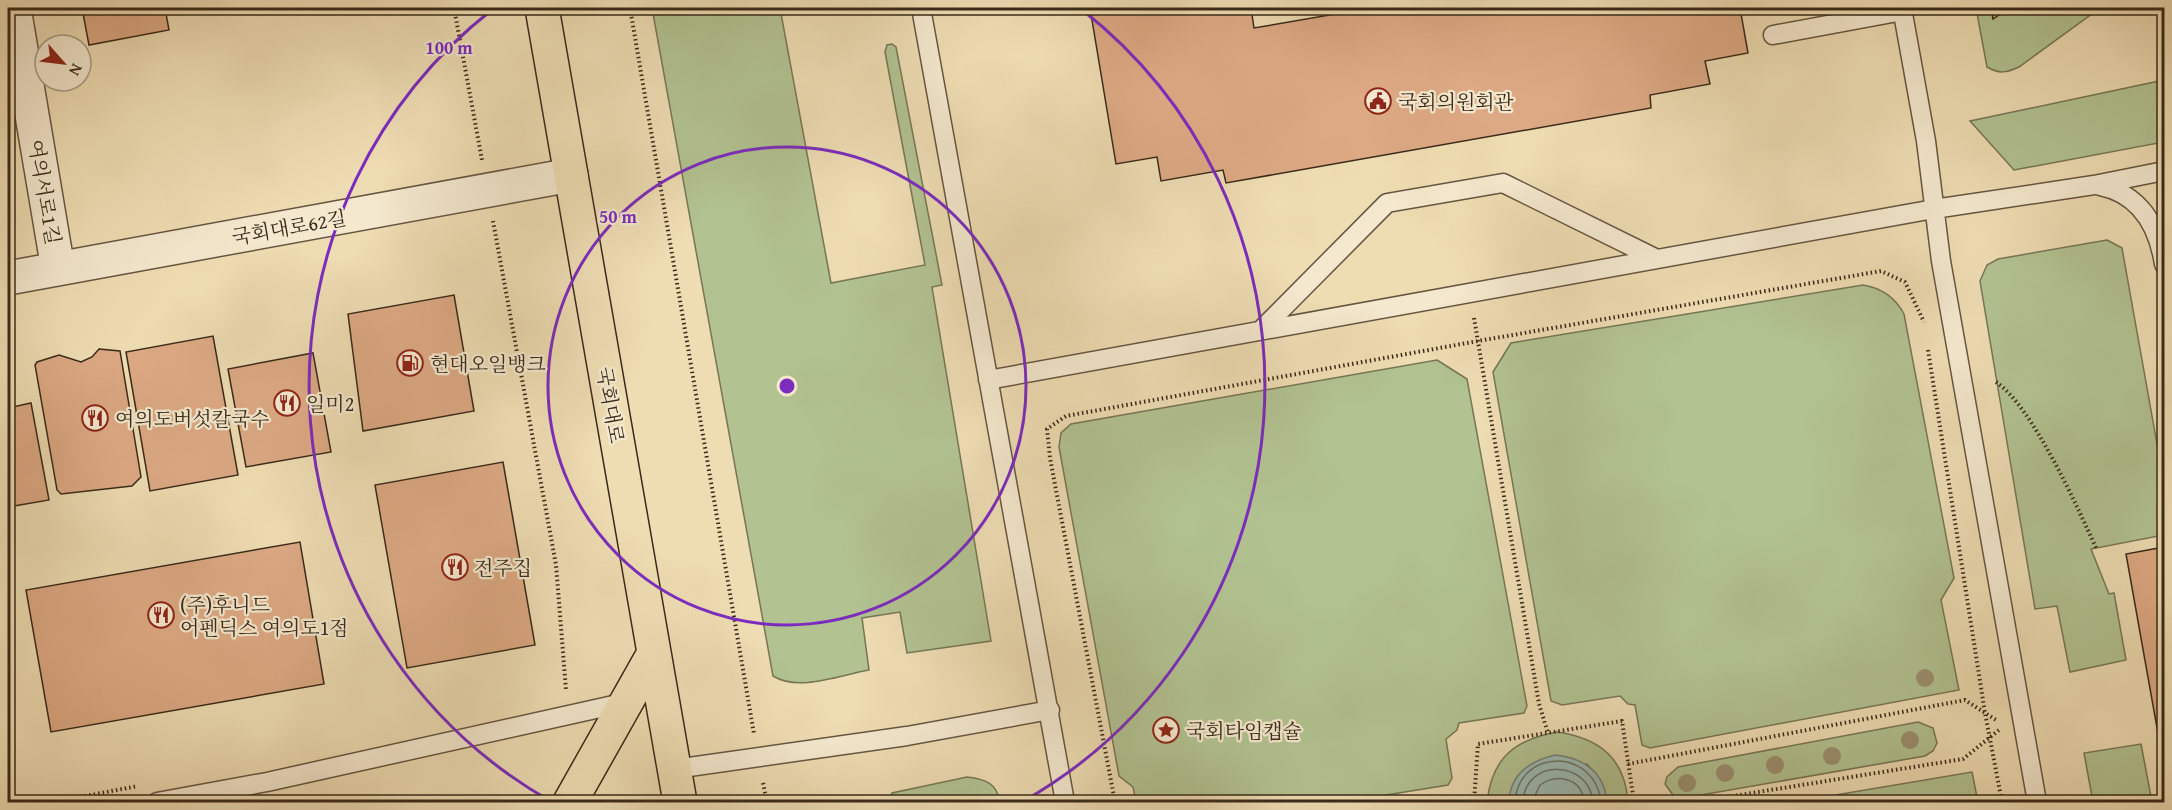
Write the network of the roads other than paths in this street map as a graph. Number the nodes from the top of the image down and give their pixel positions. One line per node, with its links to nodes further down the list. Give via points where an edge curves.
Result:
1 (14, 8): 12 (street, 여의서로1길)
2 (542, 8): 7 (main road, 국회대로)
3 (921, 8): 15 (lane)
4 (1902, 9): 5 (lane); 9 (lane)
5 (1773, 35)
6 (2164, 171): 8 (lane)
7 (571, 175): 12 (street, 국회대로62길); 16 (main road, 국회대로)
8 (2094, 185): 9 (lane); 11 (lane, via 2118,190 2139,207 2153,225)
9 (1934, 209): 10 (lane); 24 (lane)
10 (1657, 259): 14 (lane); 14 (lane, via 1503,183 1398,201 1387,203)
11 (2164, 264)
12 (58, 269): 13 (street, 국회대로62길)
13 (8, 278)
14 (1262, 330): 15 (lane)
15 (988, 380): 18 (lane)
16 (654, 653): 17 (main road); 19 (main road, 국회대로)
17 (629, 701): 20 (lane, via 267,782); 21 (main road)
18 (1050, 711): 19 (lane); 23 (lane)
19 (675, 769): 22 (main road, 국회대로)
20 (157, 802)
21 (570, 802)
22 (680, 802)
23 (1065, 802)
24 (2037, 802)

